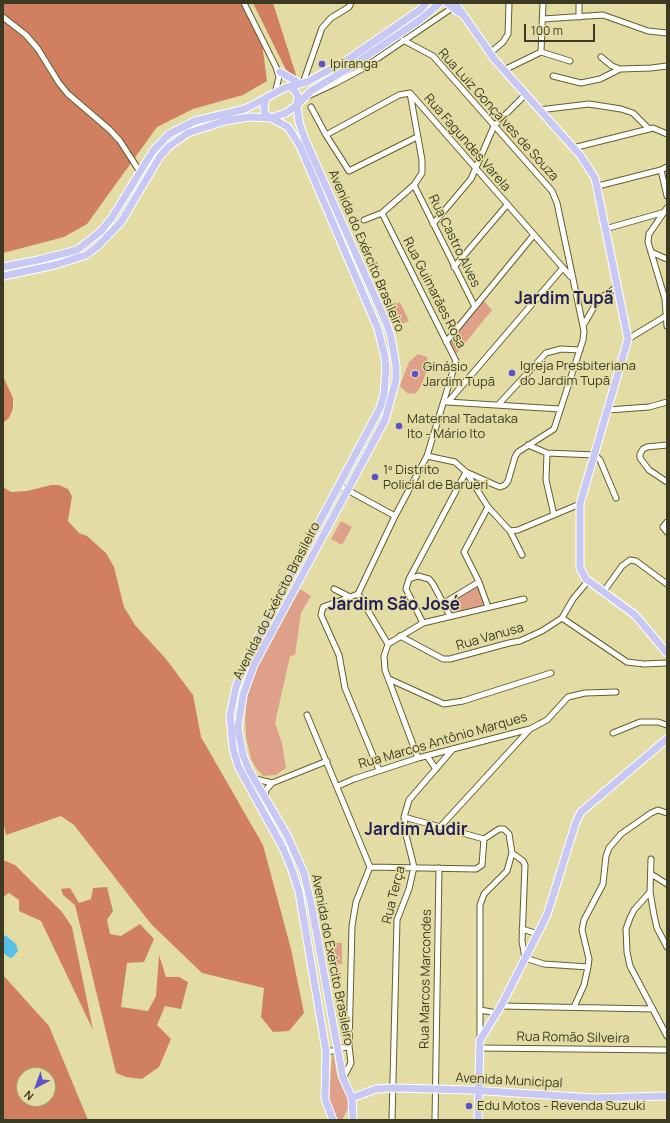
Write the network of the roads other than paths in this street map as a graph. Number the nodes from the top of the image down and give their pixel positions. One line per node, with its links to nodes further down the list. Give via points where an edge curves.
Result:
1 (244, 3): 20 (street)
2 (351, 3): 23 (street, via 322,28)
3 (426, 3): 23 (main road, via 362,51 322,75)
4 (440, 3): 29 (main road, via 420,20)
5 (509, 3): 15 (street, via 508,34)
6 (543, 3): 11 (street)
7 (579, 3): 10 (street)
8 (452, 5): 13 (street); 15 (main road)
9 (3, 17): 43 (street, via 26,35 38,49 68,94 120,141)
10 (579, 17): 11 (street); 12 (street, via 603,15 648,31)
11 (543, 19): 14 (street)
12 (667, 33)
13 (403, 40): 29 (street, via 362,69); 34 (street, Rua Luiz Gonçalves de Souza, via 433,56)
14 (540, 52): 17 (street); 21 (street)
15 (490, 53): 21 (main road)
16 (601, 57): 19 (street)
17 (570, 61)
18 (667, 66): 19 (street)
19 (620, 69): 22 (street, via 600,78 581,82)
20 (278, 70): 23 (main road); 24 (street); 25 (street, via 279,78)
21 (504, 70): 27 (main road)
22 (553, 76)
23 (301, 83): 24 (main road)
24 (292, 87): 25 (main road); 30 (main road, Avenida do Exército Brasileiro, via 298,97)
25 (275, 93): 28 (main road)
26 (410, 93): 37 (street, Rua Fagundes Varela, via 399,95); 38 (street); 41 (street, Rua Fagundes Varela)
27 (525, 95): 32 (main road); 34 (street)
28 (266, 98): 33 (main road, via 264,110); 43 (main road, via 245,110 195,121 176,130 162,140)
29 (304, 98): 30 (main road)
30 (298, 105): 33 (main road, via 281,116); 83 (main road, Avenida do Exército Brasileiro, via 299,122 304,137 386,322 394,352 396,380 390,408)
31 (311, 107): 37 (street)
32 (539, 110): 35 (street, via 589,104 621,109 633,113); 39 (main road)
33 (271, 118): 59 (main road, via 249,117 225,121 177,140 159,158 121,222 98,246 86,255 55,265); 82 (main road, Avenida do Exército Brasileiro, via 288,127 300,146 378,329 385,358 385,380 380,408)
34 (494, 126): 41 (street); 60 (street, Rua Luiz Gonçalves de Souza, via 554,195)
35 (649, 129): 36 (street, via 657,128); 39 (street)
36 (667, 134)
37 (326, 135): 38 (street, via 349,171)
38 (417, 137): 44 (street, via 423,167)
39 (573, 148): 45 (main road, via 587,163)
40 (667, 167): 42 (street)
41 (475, 169): 47 (street, Rua Fagundes Varela); 51 (street, via 468,182)
42 (661, 170): 45 (street); 46 (street)
43 (140, 172): 56 (main road, via 111,219 77,250)
44 (414, 185): 49 (street); 51 (street, Rua Castro Alves)
45 (598, 186): 52 (main road)
46 (667, 196)
47 (507, 205): 53 (street, Rua Fagundes Varela); 57 (street)
48 (666, 210): 52 (street); 54 (street, via 648,238)
49 (382, 213): 50 (street); 68 (street, Rua Guimarães Rosa)
50 (364, 220)
51 (433, 224): 57 (street, Rua Castro Alves)
52 (605, 229): 61 (main road)
53 (533, 236): 58 (street, Rua Fagundes Varela); 63 (street)
54 (651, 252): 55 (street); 62 (street)
55 (667, 259)
56 (3, 266)
57 (454, 267): 63 (street, Rua Castro Alves)
58 (562, 269): 60 (street, Rua Fagundes Varela); 70 (street)
59 (3, 276)
60 (571, 277): 65 (street, Rua Luiz Gonçalves de Souza)
61 (617, 287): 65 (street, via 598,300); 67 (main road)
62 (666, 299): 64 (street)
63 (475, 307): 68 (street)
64 (666, 316): 66 (street); 67 (street)
65 (583, 326): 69 (street, Rua Luiz Gonçalves de Souza)
66 (667, 326)
67 (628, 339): 74 (main road)
68 (446, 342): 70 (street, Rua Guimarães Rosa, via 456,361)
69 (580, 350): 72 (street, via 561,349 546,352); 73 (street, Rua Luiz Gonçalves de Souza)
70 (446, 402): 72 (street); 79 (street, Rua Guimarães Rosa)
71 (667, 402): 74 (street, via 649,407)
72 (498, 405): 73 (street)
73 (560, 409): 75 (street, Rua Luiz Gonçalves de Souza, via 554,428)
74 (608, 410): 78 (main road)
75 (528, 445): 77 (street); 80 (street, Rua Luiz Gonçalves de Souza, via 515,457 505,485 495,486)
76 (667, 445): 81 (street, via 642,449 640,458)
77 (547, 454): 78 (street); 87 (street, via 546,480)
78 (595, 455): 84 (street, via 600,460); 85 (main road)
79 (427, 456): 80 (street, Rua Luiz Gonçalves de Souza, via 455,462); 88 (street, Rua Guimarães Rosa)
80 (466, 472): 86 (street); 93 (street)
81 (667, 482)
82 (340, 486): 83 (street); 123 (main road, Avenida do Exército Brasileiro, via 241,674 230,715 233,748)
83 (348, 491): 88 (street); 125 (main road, Avenida do Exército Brasileiro, via 248,679 238,728 243,755)
84 (616, 498)
85 (580, 504): 87 (street); 94 (main road, via 580,565)
86 (488, 507): 90 (street); 95 (street, via 465,548 466,557)
87 (554, 515): 90 (street)
88 (394, 516): 99 (street, Rua Guimarães Rosa)
89 (667, 522): 91 (street, via 663,527)
90 (510, 531): 92 (street)
91 (667, 532)
92 (522, 556)
93 (409, 579): 102 (street, via 418,576 429,579); 106 (street, via 406,593)
94 (588, 581): 98 (main road); 105 (street)
95 (479, 582): 102 (street); 103 (street)
96 (667, 584): 98 (street, via 636,561 630,560 622,566)
97 (334, 589): 100 (street)
98 (604, 591): 109 (main road, via 635,615)
99 (358, 594): 100 (street); 108 (street)
100 (348, 596): 126 (street, via 323,607 321,614 339,655 345,688)
101 (524, 598): 103 (street)
102 (444, 602): 104 (street)
103 (488, 607): 104 (street)
104 (450, 616): 106 (street)
105 (562, 618): 107 (street, Rua Vanusa, via 520,641 508,642 450,659 443,659); 110 (street, via 627,662)
106 (423, 623): 107 (street)
107 (400, 636): 108 (street)
108 (388, 644): 112 (street, via 383,662)
109 (667, 653)
110 (667, 663)
111 (551, 673): 112 (street, via 463,701 444,704)
112 (389, 679): 121 (street)
113 (616, 692): 116 (street, Rua Marcos Antônio Marques, via 585,693 568,697 547,720)
114 (307, 714): 122 (street)
115 (667, 725): 117 (street, via 640,722)
116 (530, 729): 119 (street, Rua Marcos Antônio Marques); 133 (street)
117 (613, 733)
118 (666, 744): 144 (main road, via 580,812 551,904)
119 (453, 749): 120 (street, Rua Marcos Antônio Marques); 124 (street, Rua Terça)
120 (427, 756): 121 (street, Rua Marcos Antônio Marques); 124 (street)
121 (418, 758): 126 (street, Rua Marcos Antônio Marques)
122 (327, 761): 128 (street); 129 (street)
123 (238, 766): 125 (main road); 158 (main road, Avenida do Exército Brasileiro, via 283,848 292,870 302,910)
124 (436, 769): 132 (street, Rua Terça, via 409,800)
125 (249, 770): 127 (main road, Avenida do Exército Brasileiro)
126 (379, 770): 129 (street, Rua Marcos Antônio Marques)
127 (256, 779): 128 (street); 130 (main road, Avenida do Exército Brasileiro)
128 (272, 783): 130 (street)
129 (338, 786): 137 (street)
130 (265, 795): 156 (main road, Avenida do Exército Brasileiro, via 304,873)
131 (667, 813): 147 (street, via 658,810 650,813 621,834 609,848 603,884 584,920 582,930 589,959)
132 (404, 817): 133 (street); 138 (street, Rua Terça, via 403,824)
133 (440, 827): 134 (street)
134 (484, 840): 135 (street, via 499,829 504,829 509,834); 139 (street, via 480,868)
135 (512, 853): 143 (street, via 525,865); 151 (street, via 506,871 484,894 480,905)
136 (651, 859): 140 (street)
137 (370, 867): 138 (street); 155 (street, via 356,902 352,926)
138 (414, 867): 139 (street); 160 (street, Rua Terça, via 397,920)
139 (439, 868): 161 (street, Rua Marcos Marcondes)
140 (651, 874): 141 (street); 142 (street)
141 (667, 884)
142 (650, 892): 145 (street, via 657,928); 150 (street, via 632,914 626,929 626,940 630,966)
143 (522, 929): 144 (street); 146 (street)
144 (538, 934): 146 (main road)
145 (667, 946)
146 (525, 958): 147 (street, via 544,964); 148 (main road)
147 (588, 967): 149 (street, via 584,985)
148 (501, 1006): 149 (street); 152 (main road)
149 (574, 1007): 150 (street)
150 (652, 1009): 153 (street)
151 (480, 1010): 152 (street); 154 (street)
152 (497, 1013): 154 (main road)
153 (667, 1036)
154 (480, 1044): 157 (street, Rua Romão Silveira); 162 (main road)
155 (349, 1046): 156 (street); 159 (street, via 351,1063)
156 (337, 1050): 158 (street); 159 (main road, Avenida do Exército Brasileiro)
157 (667, 1050)
158 (326, 1051): 166 (main road, Avenida do Exército Brasileiro, via 324,1094)
159 (343, 1078): 164 (main road, Avenida do Exército Brasileiro)
160 (393, 1088): 161 (main road, Avenida Municipal); 164 (main road, Avenida Municipal, via 376,1089); 168 (street, Rua Terça)
161 (436, 1090): 162 (main road, Avenida Municipal); 169 (street, Rua Marcos Marcondes)
162 (479, 1091): 163 (main road, Avenida Municipal, via 593,1098); 170 (main road)
163 (667, 1096)
164 (352, 1098): 165 (main road, Avenida do Exército Brasileiro); 167 (main road)
165 (353, 1118)
166 (333, 1120)
167 (348, 1120)
168 (392, 1120)
169 (436, 1120)
170 (478, 1120)

